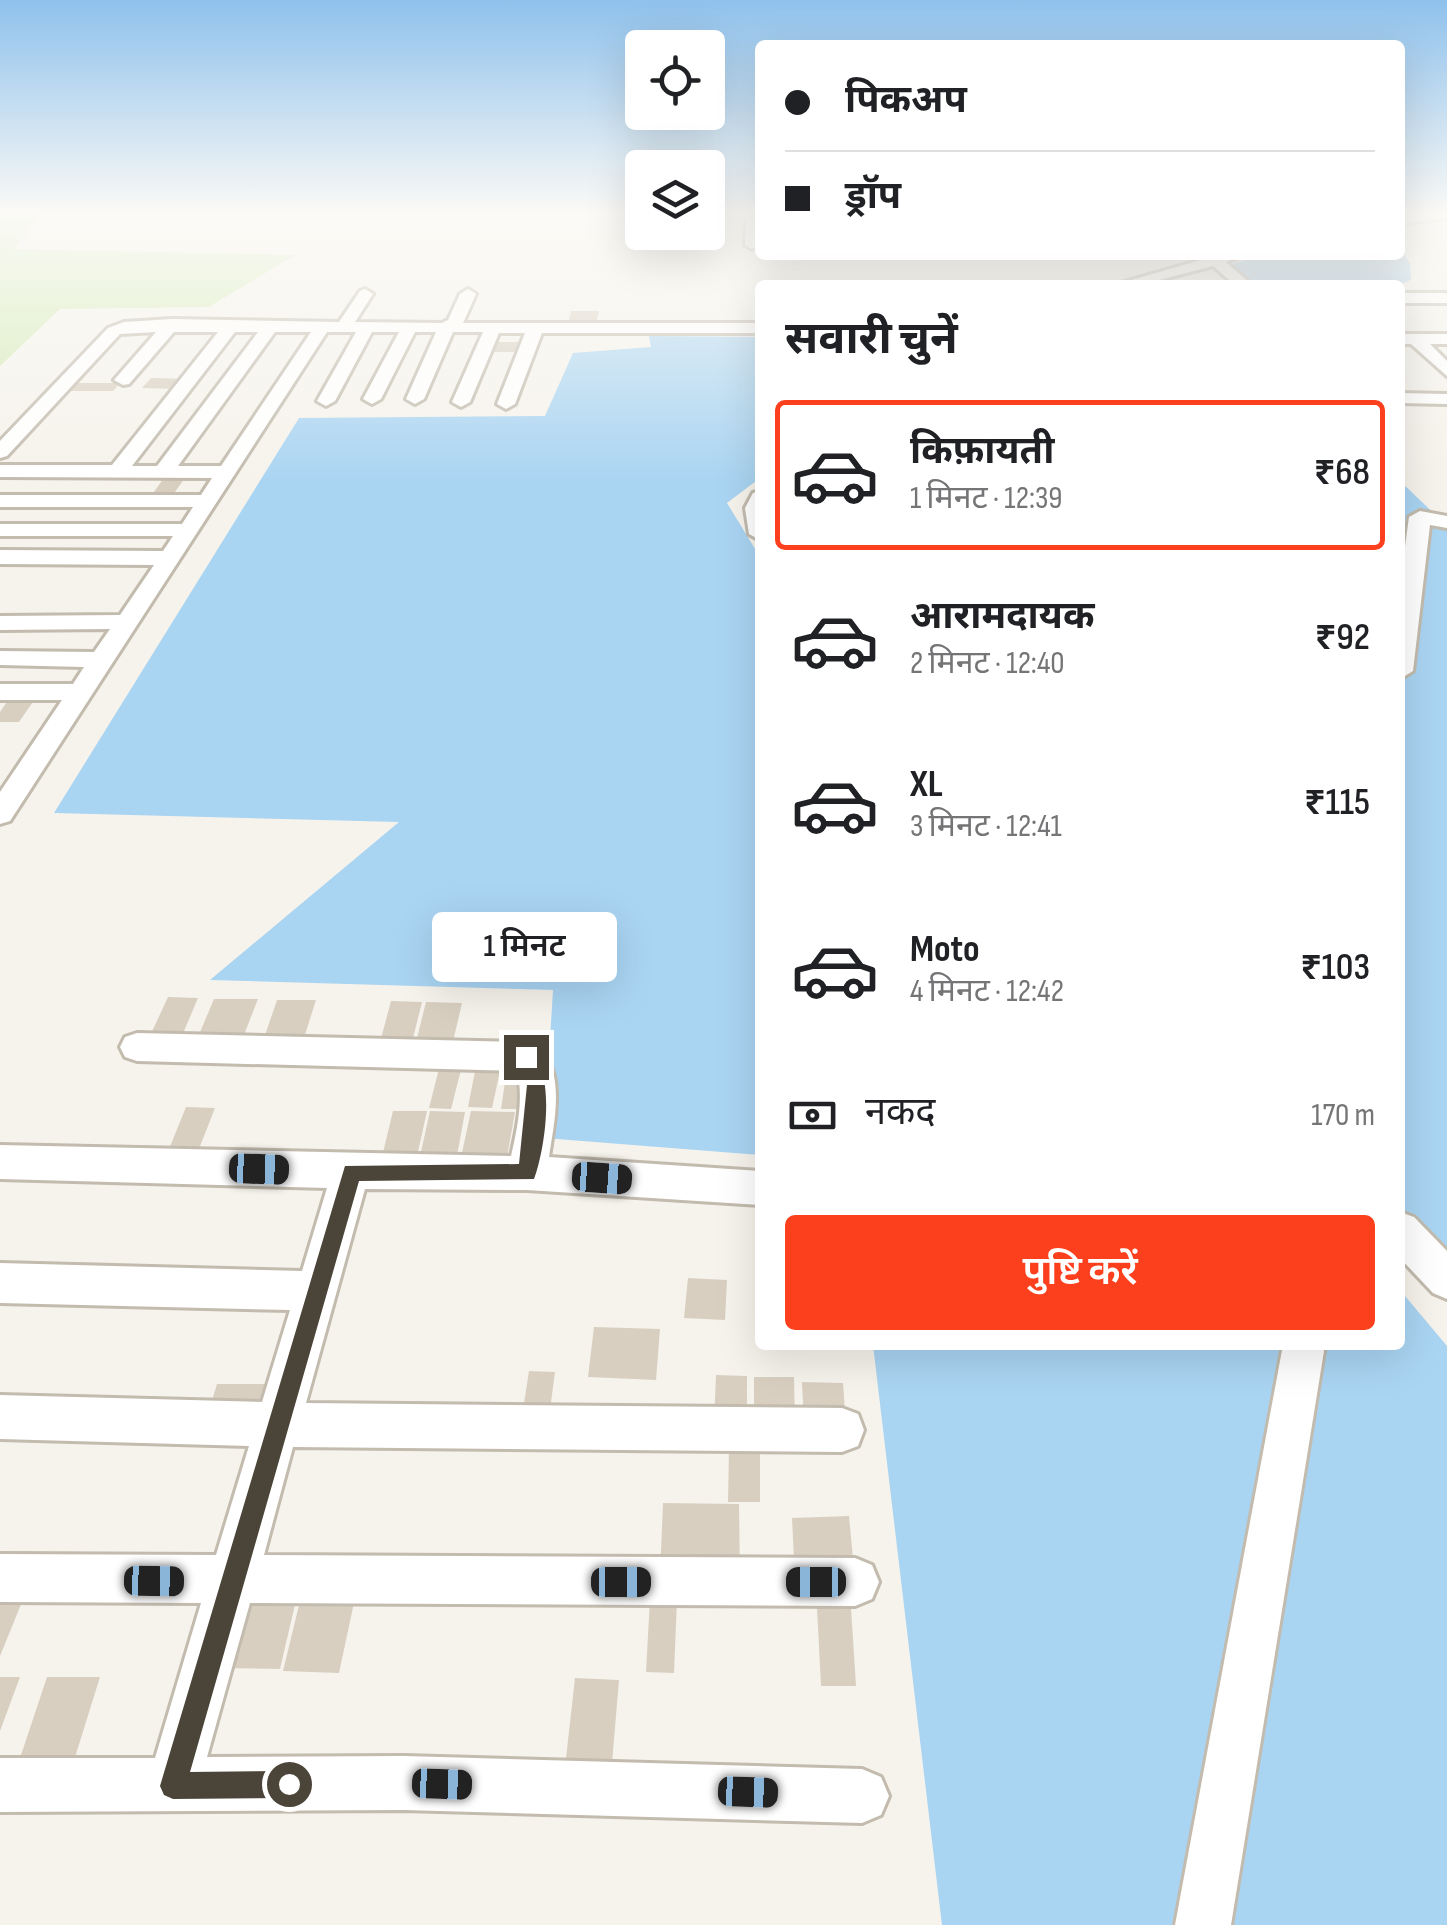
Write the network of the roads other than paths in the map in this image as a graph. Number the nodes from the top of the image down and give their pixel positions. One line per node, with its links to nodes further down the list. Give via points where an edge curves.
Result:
1 (355, 304): 6 (street)
2 (463, 304): 9 (street)
3 (172, 324): 4 (street); 16 (street); 24 (street, via 114,331)
4 (232, 324): 5 (street); 26 (street)
5 (272, 325): 6 (street); 27 (street)
6 (335, 325): 7 (street); 28 (street)
7 (368, 325): 8 (street); 21 (street)
8 (412, 325): 9 (street); 19 (street)
9 (451, 325): 10 (street); 17 (street)
10 (494, 326): 11 (street); 22 (street)
11 (536, 326): 12 (street); 23 (street)
12 (755, 328)
13 (1407, 339): 14 (street); 15 (street)
14 (1447, 339)
15 (1447, 371)
16 (123, 380)
17 (414, 398)
18 (1405, 398): 20 (street)
19 (372, 399)
20 (1447, 399)
21 (326, 401)
22 (461, 402)
23 (506, 404)
24 (0, 452)
25 (0, 471): 26 (street)
26 (117, 472): 27 (street)
27 (163, 472): 28 (street)
28 (228, 472): 29 (street)
29 (208, 501): 30 (street); 33 (street)
30 (0, 502)
31 (1447, 522): 38 (street, via 1420,516)
32 (0, 530): 33 (street)
33 (189, 530): 35 (street)
34 (0, 557): 35 (street)
35 (171, 558): 36 (street)
36 (126, 622): 37 (street); 40 (street)
37 (0, 623)
38 (1405, 633)
39 (0, 658): 40 (street)
40 (101, 660): 42 (street)
41 (0, 692): 42 (street)
42 (79, 692): 43 (street)
43 (12, 775): 44 (street)
44 (0, 814)
45 (137, 1046): 48 (street, via 526,1057 537,1074)
46 (0, 1162): 47 (street)
47 (352, 1172): 48 (street); 53 (street)
48 (527, 1173): 49 (street)
49 (755, 1188)
50 (1405, 1235): 51 (street)
51 (1447, 1279)
52 (0, 1283): 53 (street)
53 (317, 1291): 56 (street)
54 (1303, 1350): 64 (street)
55 (0, 1417): 56 (street)
56 (276, 1425): 57 (street); 59 (street)
57 (842, 1430)
58 (0, 1578): 59 (street)
59 (230, 1582): 60 (street); 62 (street)
60 (855, 1582)
61 (0, 1785): 62 (street)
62 (173, 1786): 63 (street, via 404,1784)
63 (862, 1796)
64 (1203, 1925)

